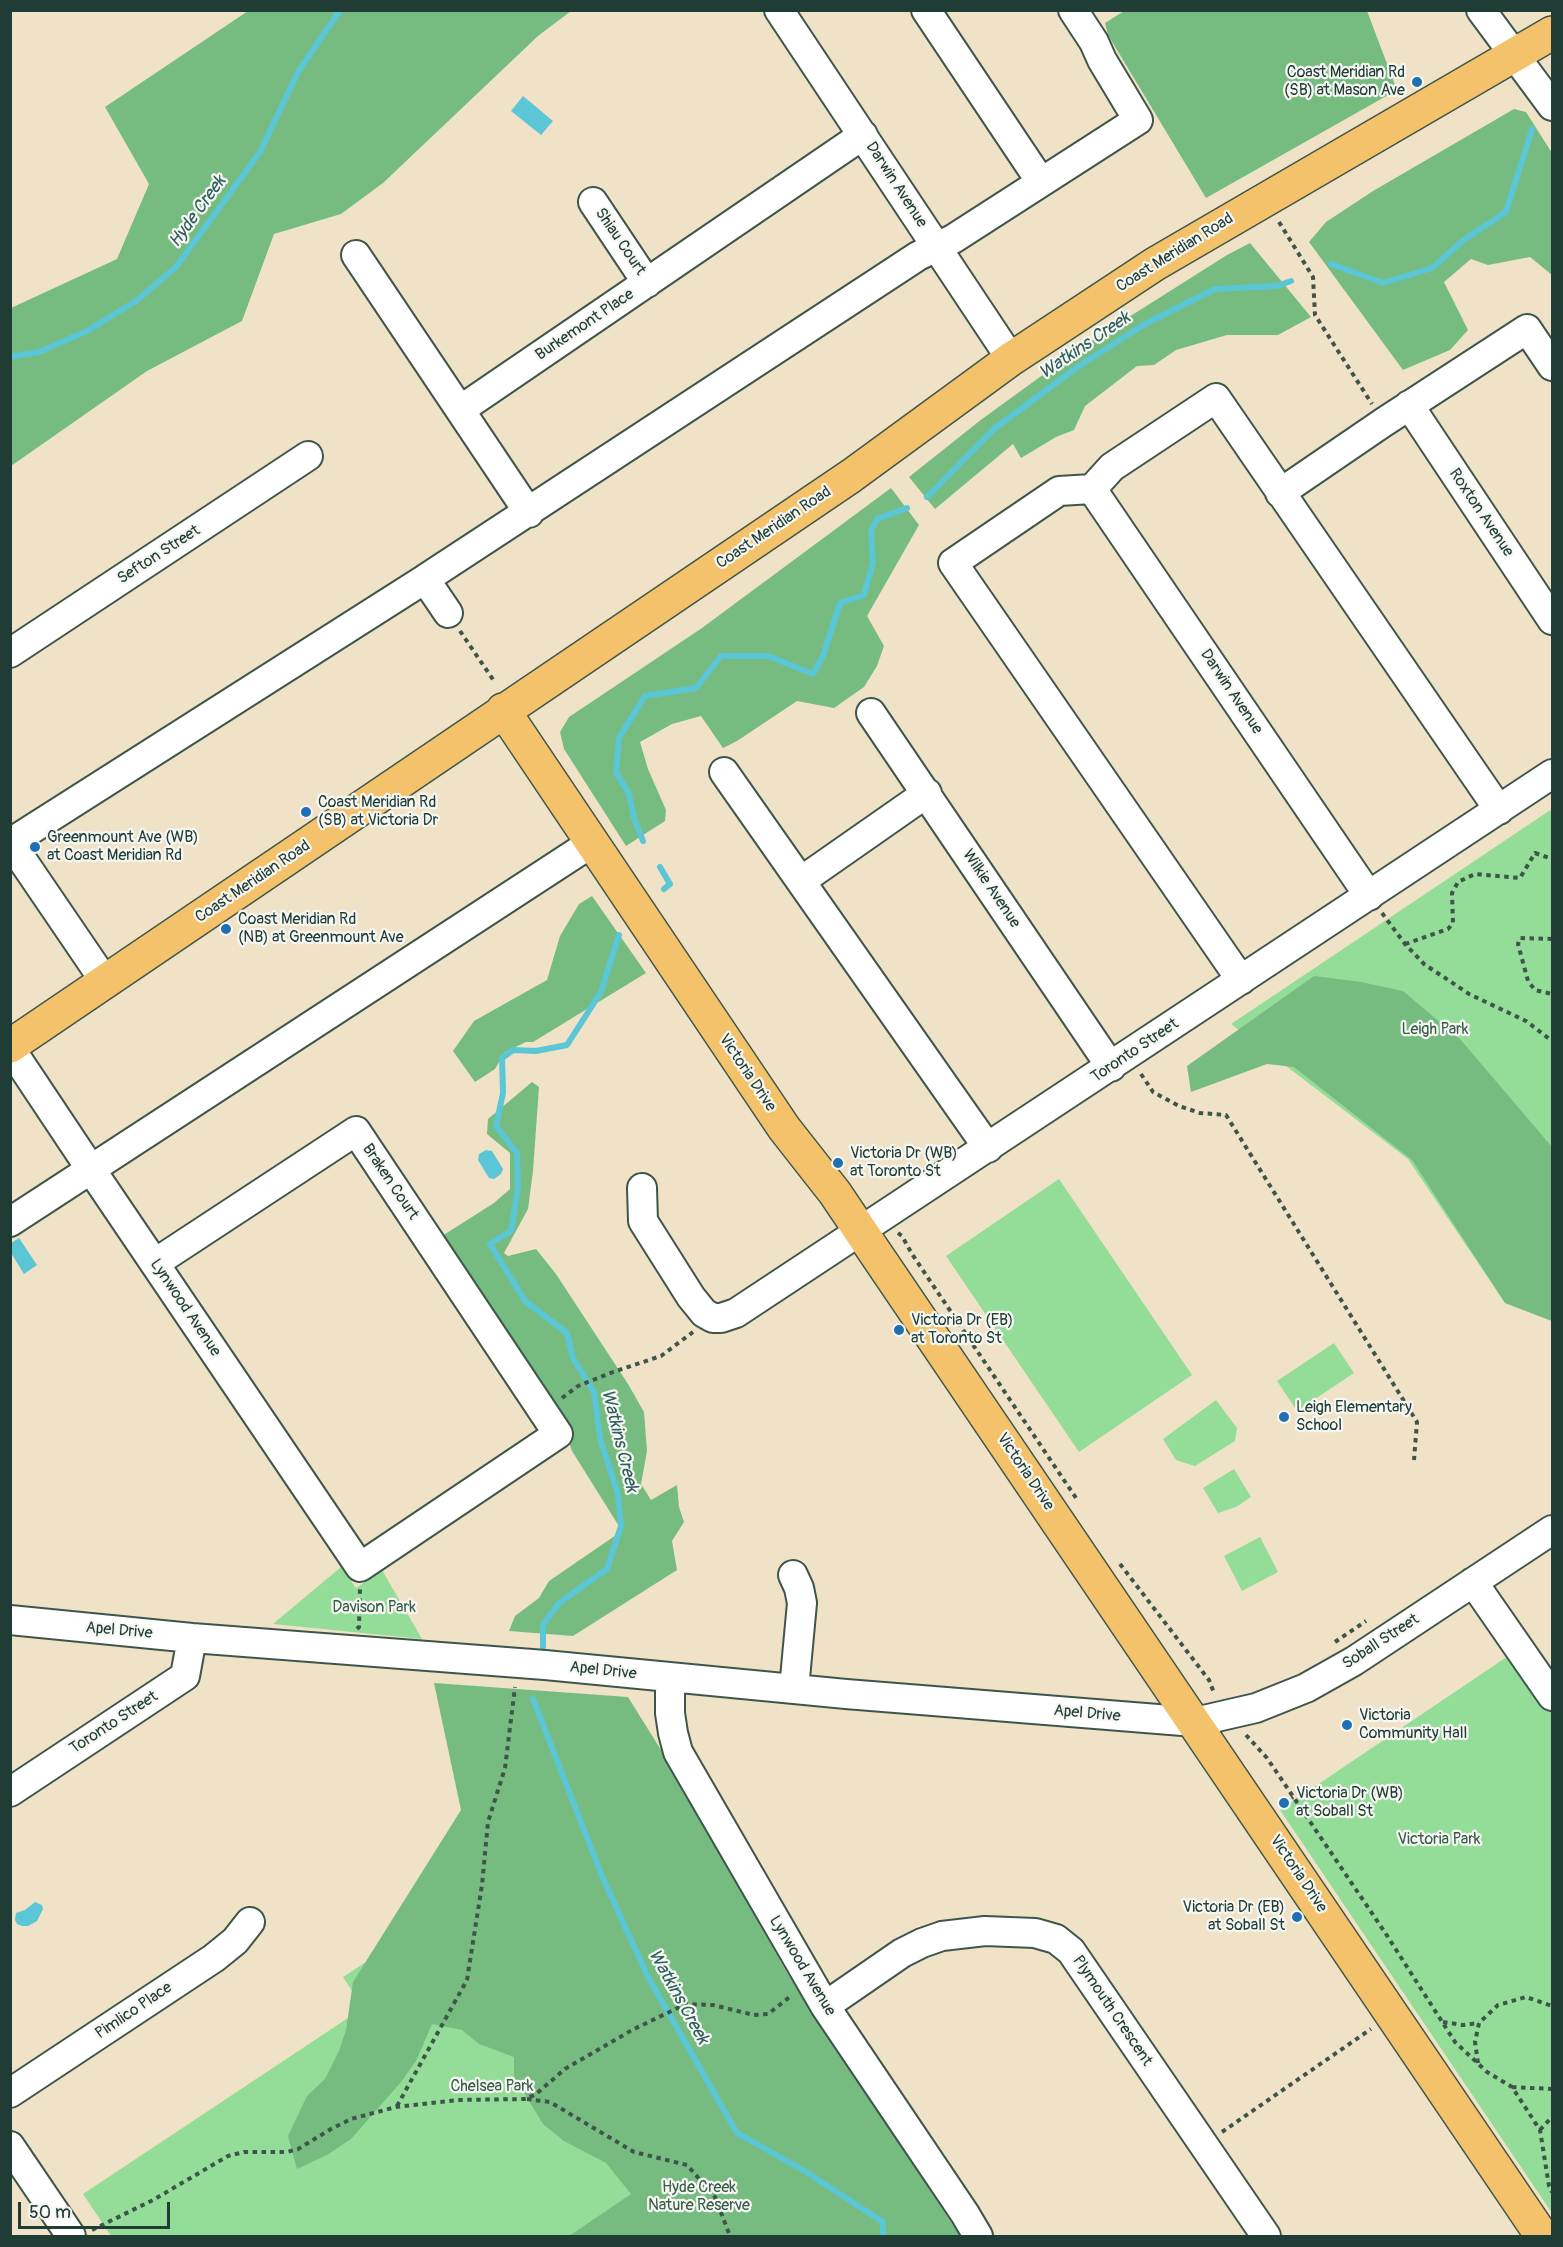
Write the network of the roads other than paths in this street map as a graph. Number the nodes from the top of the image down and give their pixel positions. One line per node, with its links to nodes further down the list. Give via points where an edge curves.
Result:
1 (779, 10): 8 (street, Darwin Avenue)
2 (926, 10): 9 (street)
3 (1073, 10): 9 (street, via 1138,120)
4 (1481, 10): 6 (street)
5 (1552, 33): 6 (main road, Coast Meridian Road)
6 (1514, 55): 7 (street); 14 (main road, Coast Meridian Road, via 1155,264)
7 (1552, 106)
8 (863, 135): 11 (street, Darwin Avenue); 13 (street, Burkemont Place)
9 (1041, 182): 11 (street)
10 (593, 202): 13 (street, Shiau Court)
11 (937, 248): 14 (street, Darwin Avenue); 21 (street, via 918,256)
12 (356, 255): 17 (street)
13 (647, 283): 17 (street, Burkemont Place)
14 (1011, 359): 26 (main road, Coast Meridian Road, via 851,476)
15 (1552, 366): 16 (street, via 1527,329)
16 (1409, 405): 20 (street); 24 (street, Roxton Avenue)
17 (460, 410): 21 (street)
18 (308, 456): 25 (street, Sefton Street)
19 (1092, 489): 20 (street, via 1112,467 1216,398); 35 (street, Darwin Avenue); 36 (street, via 1059,491 953,563)
20 (1280, 493): 31 (street)
21 (529, 513): 22 (street)
22 (425, 579): 23 (street); 33 (street)
23 (448, 613)
24 (1552, 620)
25 (10, 653)
26 (499, 696): 32 (main road, Victoria Drive); 37 (main road, Coast Meridian Road)
27 (871, 713): 30 (street, Wilkie Avenue)
28 (724, 772): 34 (street)
29 (1552, 774): 31 (street, Toronto Street)
30 (927, 793): 34 (street); 39 (street, Wilkie Avenue)
31 (1499, 810): 35 (street, Toronto Street)
32 (592, 842): 41 (street); 44 (main road, Victoria Drive, via 784,1128)
33 (11, 843): 37 (street)
34 (801, 881): 40 (street)
35 (1369, 896): 36 (street, Toronto Street)
36 (1241, 980): 39 (street, Toronto Street)
37 (106, 983): 38 (main road, Coast Meridian Road)
38 (10, 1047): 41 (street, Lynwood Avenue)
39 (1111, 1067): 40 (street, Toronto Street)
40 (988, 1148): 44 (street, Toronto Street)
41 (90, 1168): 43 (street); 45 (street, Lynwood Avenue)
42 (642, 1188): 44 (street, Toronto Street, via 641,1210 648,1231 692,1297 713,1318 736,1313)
43 (10, 1221)
44 (861, 1232): 56 (main road, Victoria Drive)
45 (155, 1263): 47 (street, Lynwood Avenue); 47 (street, Braken Court, via 356,1131 558,1434)
46 (1552, 1530): 49 (street, Soball Street)
47 (360, 1567)
48 (792, 1575): 54 (street, via 802,1604)
49 (1473, 1582): 52 (street); 56 (street, Soball Street, via 1306,1688 1256,1708)
50 (10, 1620): 51 (street, Apel Drive)
51 (192, 1638): 53 (street, Apel Drive); 57 (street, Toronto Street, via 185,1676)
52 (1544, 1664): 55 (street)
53 (670, 1678): 54 (street, Apel Drive); 59 (street, Lynwood Avenue, via 670,1713 678,1752)
54 (794, 1689): 56 (street, Apel Drive)
55 (1552, 1696)
56 (1195, 1722): 65 (main road, Victoria Drive)
57 (10, 1792)
58 (250, 1922): 60 (street, Pimlico Place, via 214,1958)
59 (825, 2006): 63 (street, Lynwood Avenue); 64 (street, Plymouth Crescent, via 902,1953 942,1936 985,1931 1035,1933 1056,1940 1071,1951)
60 (10, 2093)
61 (10, 2146): 62 (street)
62 (78, 2235)
63 (978, 2236)
64 (1266, 2236)
65 (1542, 2236)

